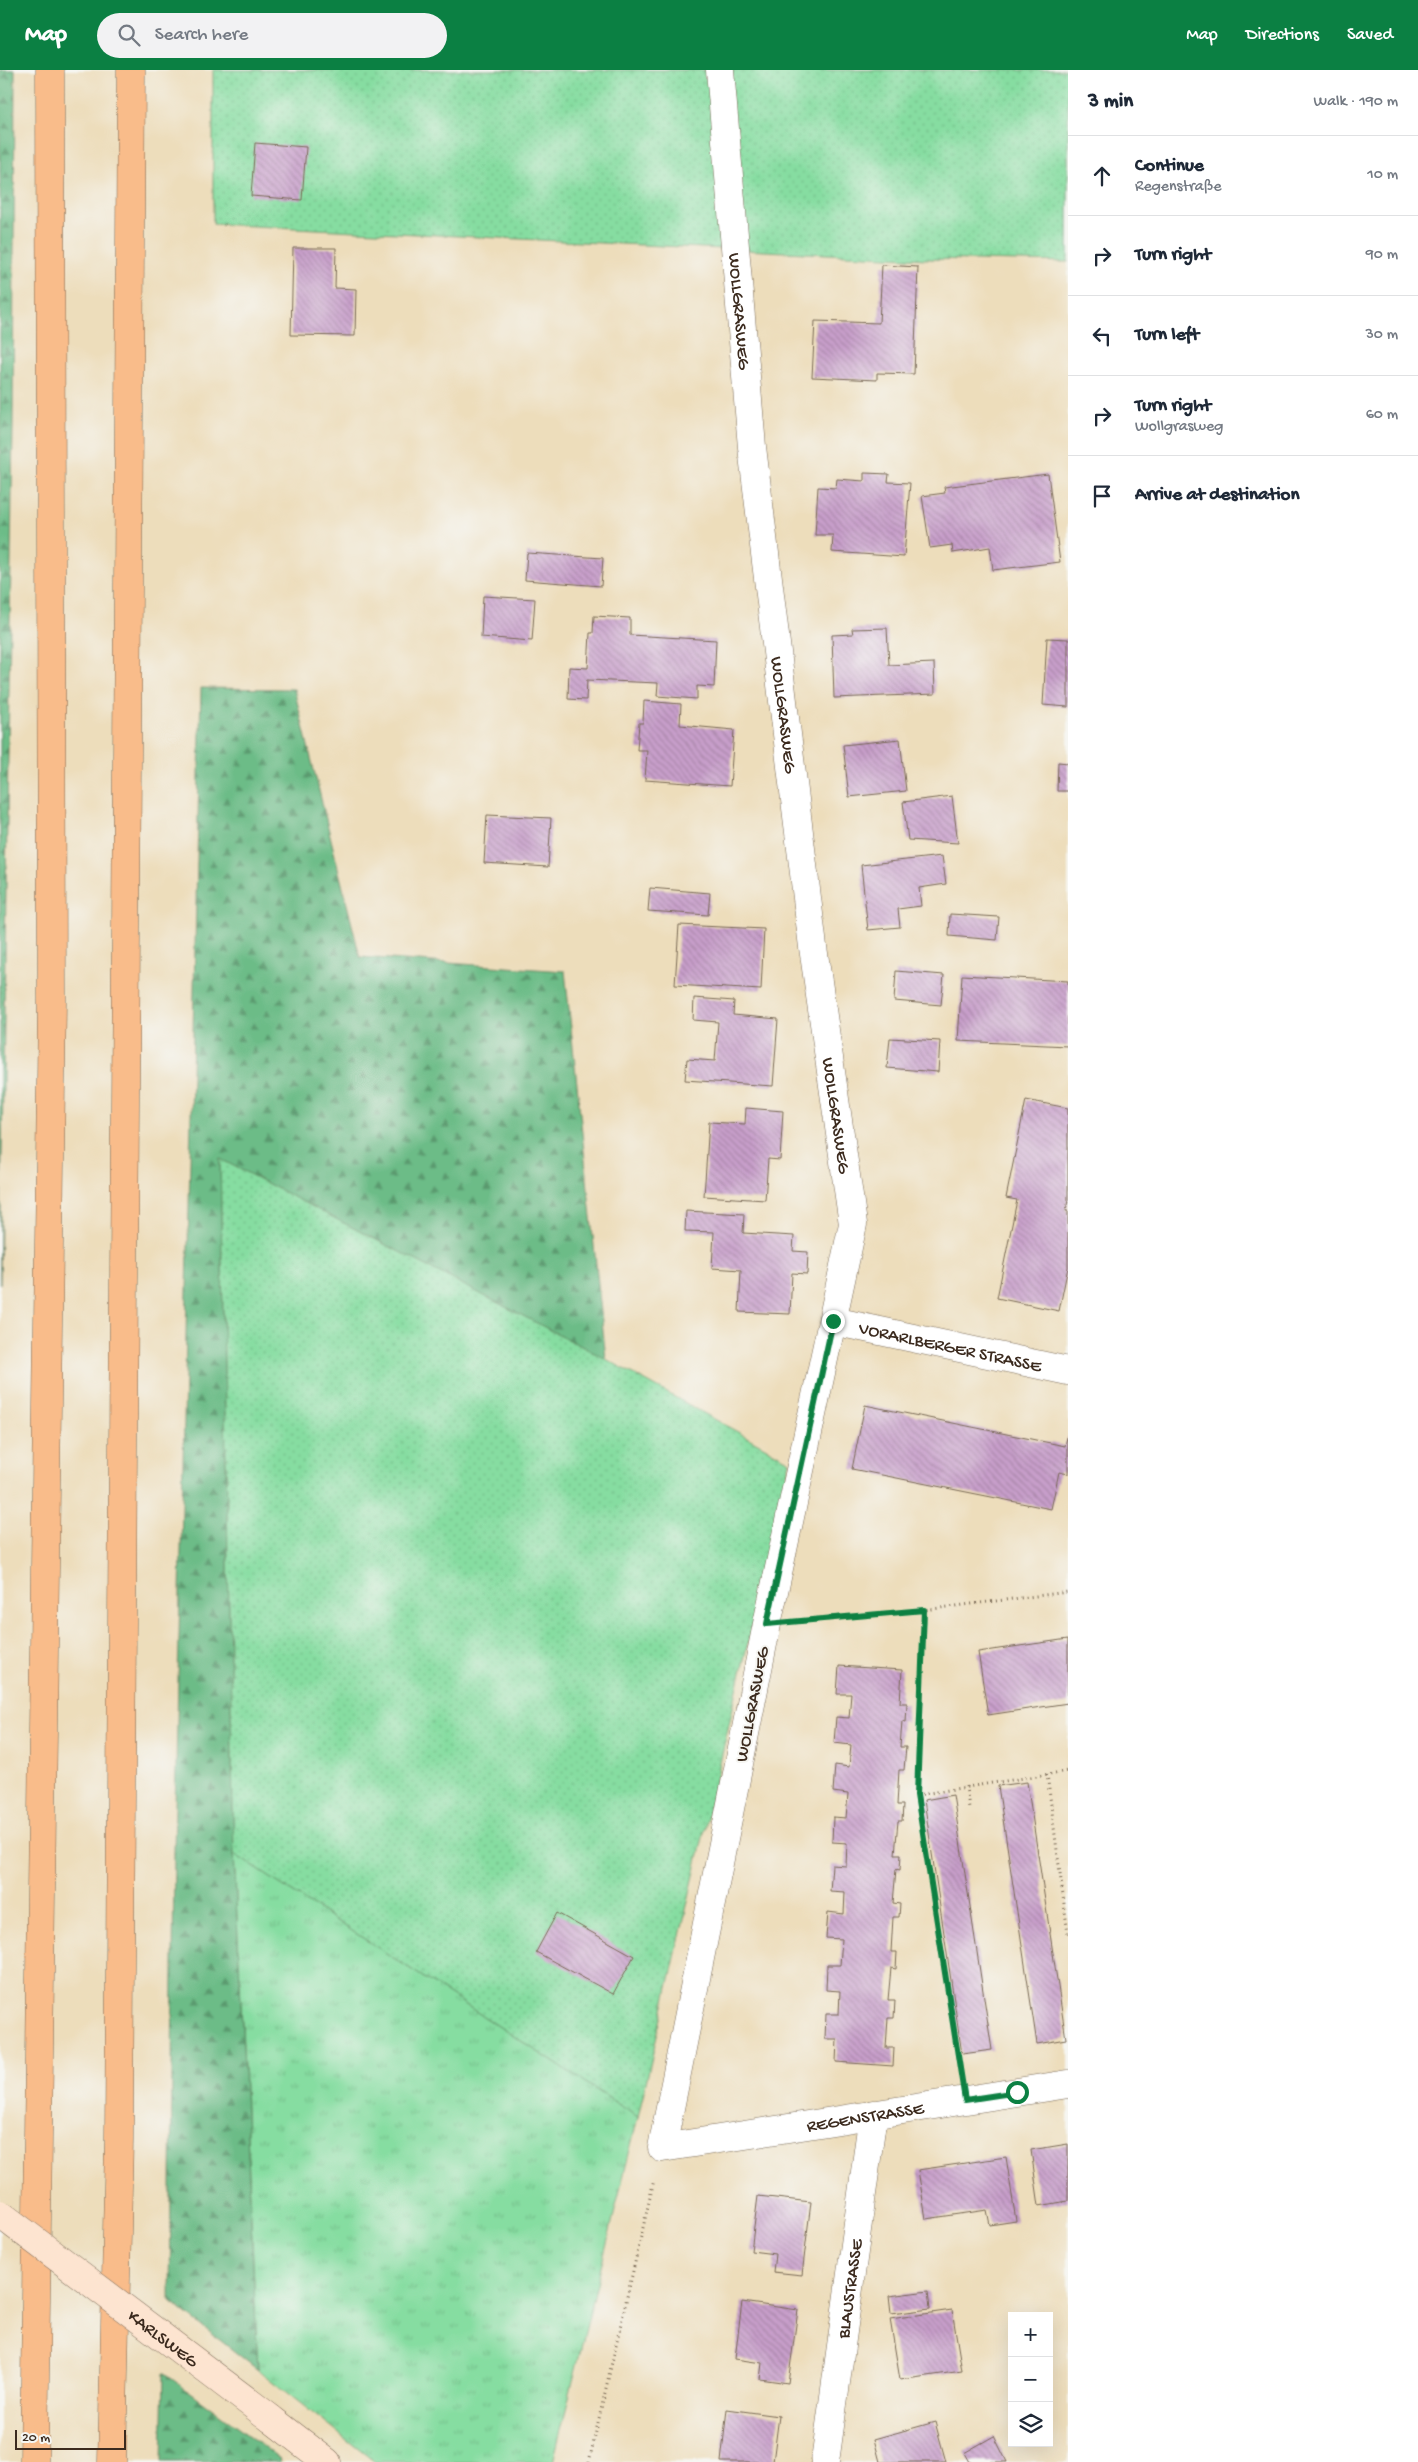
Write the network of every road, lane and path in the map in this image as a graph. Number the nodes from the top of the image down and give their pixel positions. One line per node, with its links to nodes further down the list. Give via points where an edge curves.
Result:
1 (50, 70): 20 (highway, via 52,999)
2 (131, 70): 21 (highway, via 119,2130)
3 (720, 70): 4 (street, WOLLGRASWEG, via 752,447 813,947 853,1224)
4 (833, 1321): 5 (street, VORARLBERGER STRASSE); 8 (street, WOLLGRASWEG)
5 (1068, 1371)
6 (1068, 1592): 7 (path)
7 (924, 1610): 8 (path); 12 (path)
8 (767, 1624): 18 (street, WOLLGRASWEG)
9 (1068, 1771): 10 (path)
10 (1046, 1774): 11 (path); 14 (path)
11 (966, 1786): 12 (path); 13 (path)
12 (917, 1795): 16 (path)
13 (970, 1808)
14 (1068, 1934)
15 (1068, 2084): 16 (street, REGENSTRASSE)
16 (965, 2100): 17 (street, REGENSTRASSE)
17 (873, 2114): 18 (street, REGENSTRASSE); 24 (street, BLAUSTRASSE)
18 (662, 2148): 23 (path)
19 (0, 2214): 22 (street, KARLSWEG, bridge)
20 (34, 2462)
21 (112, 2462)
22 (327, 2462)
23 (589, 2462)
24 (825, 2462)

